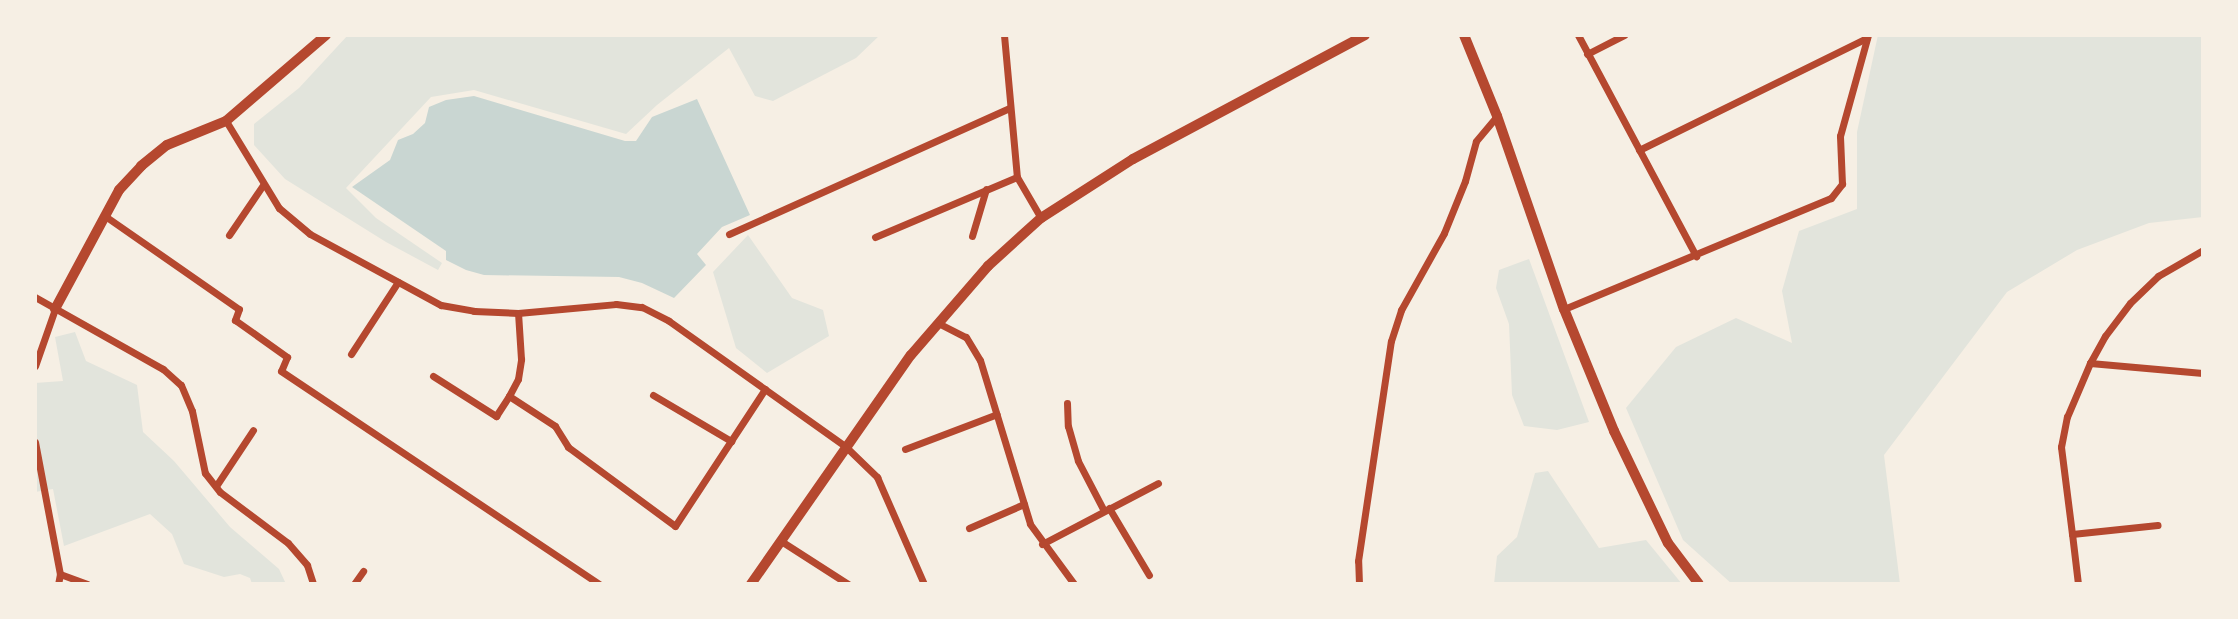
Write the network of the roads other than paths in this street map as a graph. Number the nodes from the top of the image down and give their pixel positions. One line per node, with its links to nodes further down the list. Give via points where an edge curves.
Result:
1 (326, 35): 11 (street)
2 (1004, 35): 9 (street)
3 (1365, 35): 17 (street, via 1133,159)
4 (1464, 35): 10 (street)
5 (1578, 35): 8 (street)
6 (1624, 35): 8 (street)
7 (1868, 37): 12 (street); 23 (street, via 1840,136 1842,184 1831,198)
8 (1587, 54): 12 (street)
9 (1010, 108): 13 (street); 18 (street)
10 (1497, 116): 27 (street); 66 (street, via 1476,141 1444,233 1401,310 1391,341 1358,561)
11 (226, 121): 14 (street); 16 (street, via 167,145 119,190)
12 (1639, 150): 23 (street)
13 (1017, 177): 15 (street); 17 (street)
14 (263, 185): 19 (street); 24 (street, via 279,208 310,234)
15 (986, 189): 20 (street); 21 (street)
16 (105, 216): 26 (street); 61 (street, via 239,309 235,320 287,357 281,371)
17 (1041, 218): 29 (street, via 988,266)
18 (729, 234)
19 (229, 236)
20 (972, 236)
21 (875, 237)
22 (2203, 250): 31 (street, via 2158,276 2130,303)
23 (1696, 256): 27 (street)
24 (398, 282): 28 (street, via 441,305 474,312); 30 (street)
25 (35, 297): 26 (street)
26 (55, 309): 32 (street); 46 (street, via 163,369 181,385 192,411 205,473)
27 (1564, 309): 67 (street, via 1639,487 1668,543)
28 (518, 313): 35 (street, via 616,304 642,307); 37 (street, via 521,359)
29 (938, 323): 39 (street, via 966,337 980,360); 43 (street)
30 (351, 354)
31 (2090, 363): 33 (street); 51 (street, via 2067,417 2061,447)
32 (35, 366)
33 (2203, 373)
34 (433, 376): 37 (street, via 496,416)
35 (765, 389): 41 (street); 43 (street)
36 (653, 395): 41 (street)
37 (509, 396): 41 (street, via 555,426 568,447 675,526)
38 (1067, 403): 48 (street, via 1078,461)
39 (997, 414): 44 (street); 47 (street)
40 (253, 430): 46 (street)
41 (731, 441)
42 (35, 442): 55 (street)
43 (845, 446): 52 (street); 64 (street, via 877,477)
44 (905, 449)
45 (1158, 483): 48 (street)
46 (216, 486): 59 (street, via 288,543 307,565)
47 (1024, 504): 50 (street); 53 (street)
48 (1107, 510): 53 (street); 56 (street)
49 (2158, 525): 51 (street)
50 (969, 528)
51 (2072, 534): 68 (street)
52 (780, 541): 62 (street); 63 (street)
53 (1042, 544): 65 (street)
54 (363, 571): 60 (street)
55 (60, 575): 57 (street); 58 (street)
56 (1149, 575)
57 (58, 584)
58 (87, 584)
59 (313, 584)
60 (354, 584)
61 (599, 584)
62 (751, 584)
63 (848, 584)
64 (924, 584)
65 (1074, 584)
66 (1359, 584)
67 (1699, 584)
68 (2078, 584)

